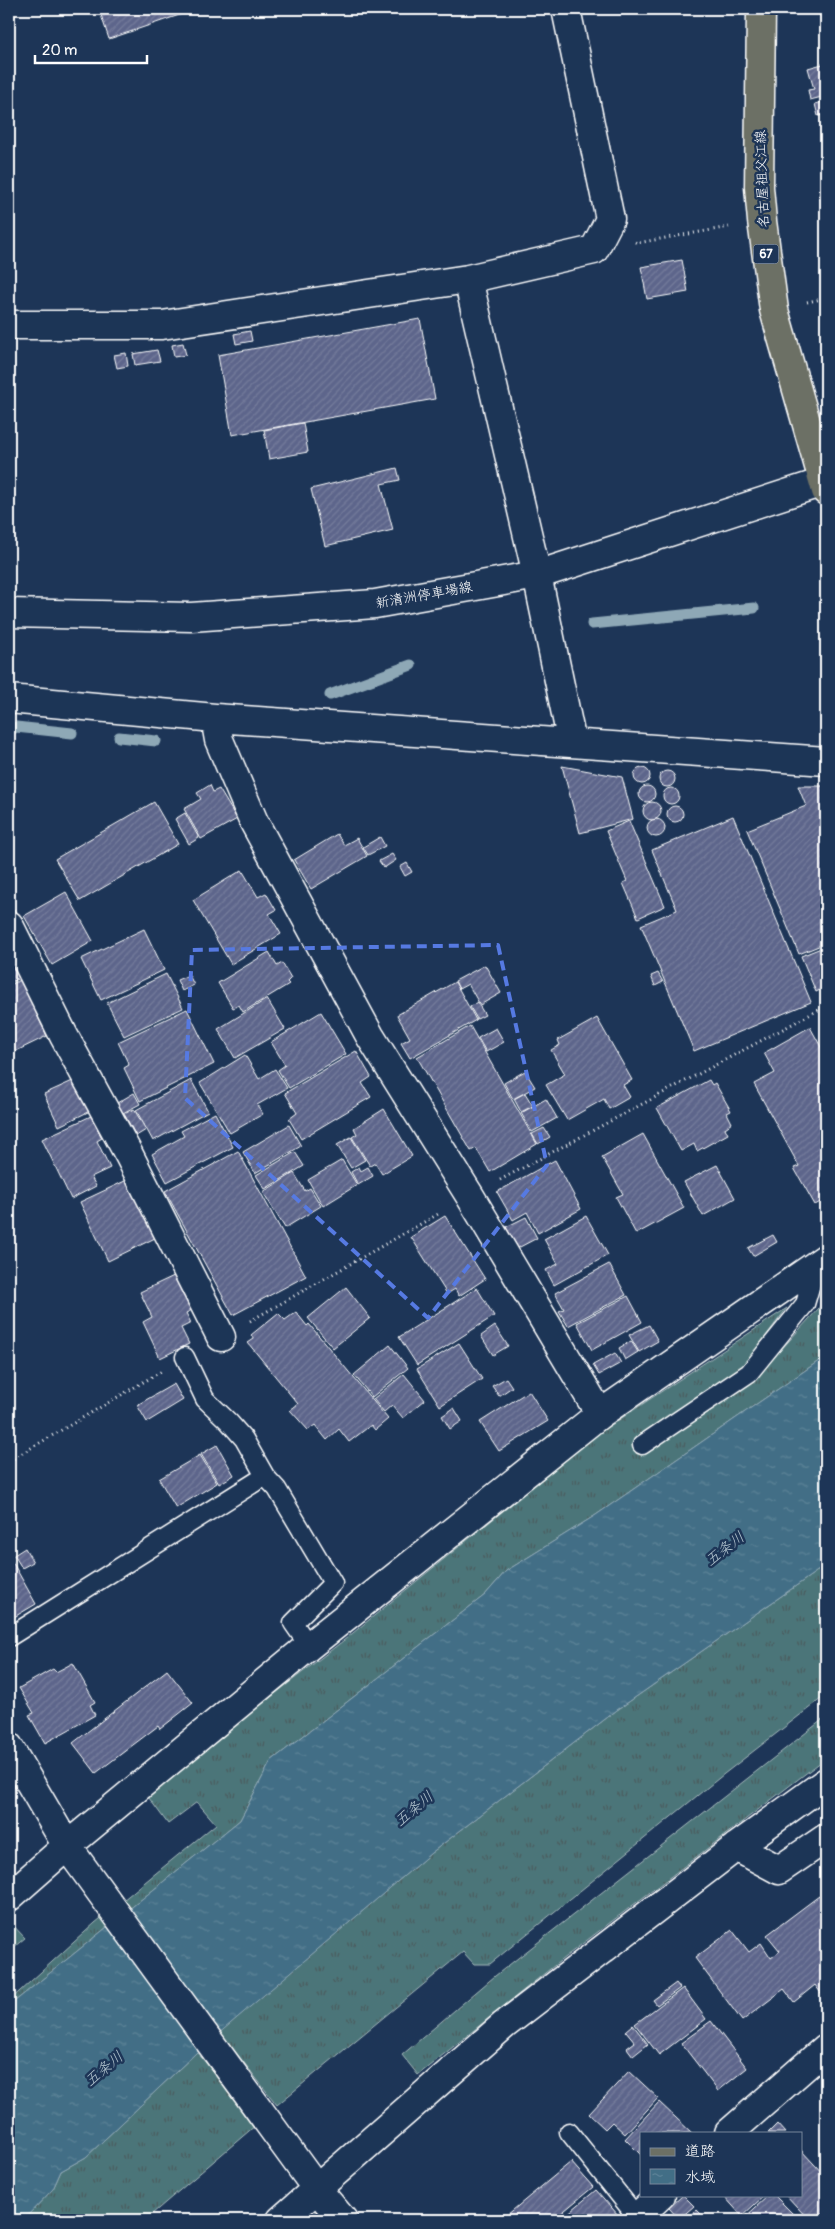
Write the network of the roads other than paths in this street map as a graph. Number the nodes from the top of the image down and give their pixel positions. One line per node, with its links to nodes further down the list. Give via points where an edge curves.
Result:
1 (566, 9): 3 (street, via 610,219 594,250)
2 (760, 9): 5 (main road, 名古屋祖父江線 / 67, via 759,187 774,310)
3 (468, 279): 4 (street, via 162,325); 6 (street)
4 (9, 325)
5 (825, 486): 6 (street, 新清洲停車場線)
6 (537, 575): 7 (street, 新清洲停車場線, via 375,604 200,617); 10 (street)
7 (9, 613)
8 (9, 699): 9 (street)
9 (215, 718): 10 (street); 16 (street, via 219,740 254,822 370,1036)
10 (572, 743): 11 (street)
11 (826, 762)
12 (9, 925): 14 (street, via 64,1036 130,1155)
13 (822, 1261): 16 (street); 17 (lane, via 805,1304 749,1372)
14 (220, 1337)
15 (185, 1357): 18 (lane, via 205,1399 244,1439)
16 (600, 1414): 20 (street)
17 (642, 1445)
18 (266, 1476): 19 (lane); 20 (lane, via 277,1489 332,1583 292,1623)
19 (9, 1636)
20 (309, 1646): 25 (street)
21 (9, 1747): 25 (street)
22 (826, 1782): 24 (street)
23 (826, 1838): 24 (street, via 779,1870)
24 (736, 1847): 30 (street, via 504,2025)
25 (74, 1856): 26 (street); 30 (street)
26 (9, 1897)
27 (826, 2048): 29 (street)
28 (569, 2132): 32 (lane)
29 (730, 2132)
30 (316, 2188): 33 (street); 34 (street)
31 (660, 2196): 32 (street)
32 (636, 2219)
33 (281, 2220)
34 (343, 2220)

